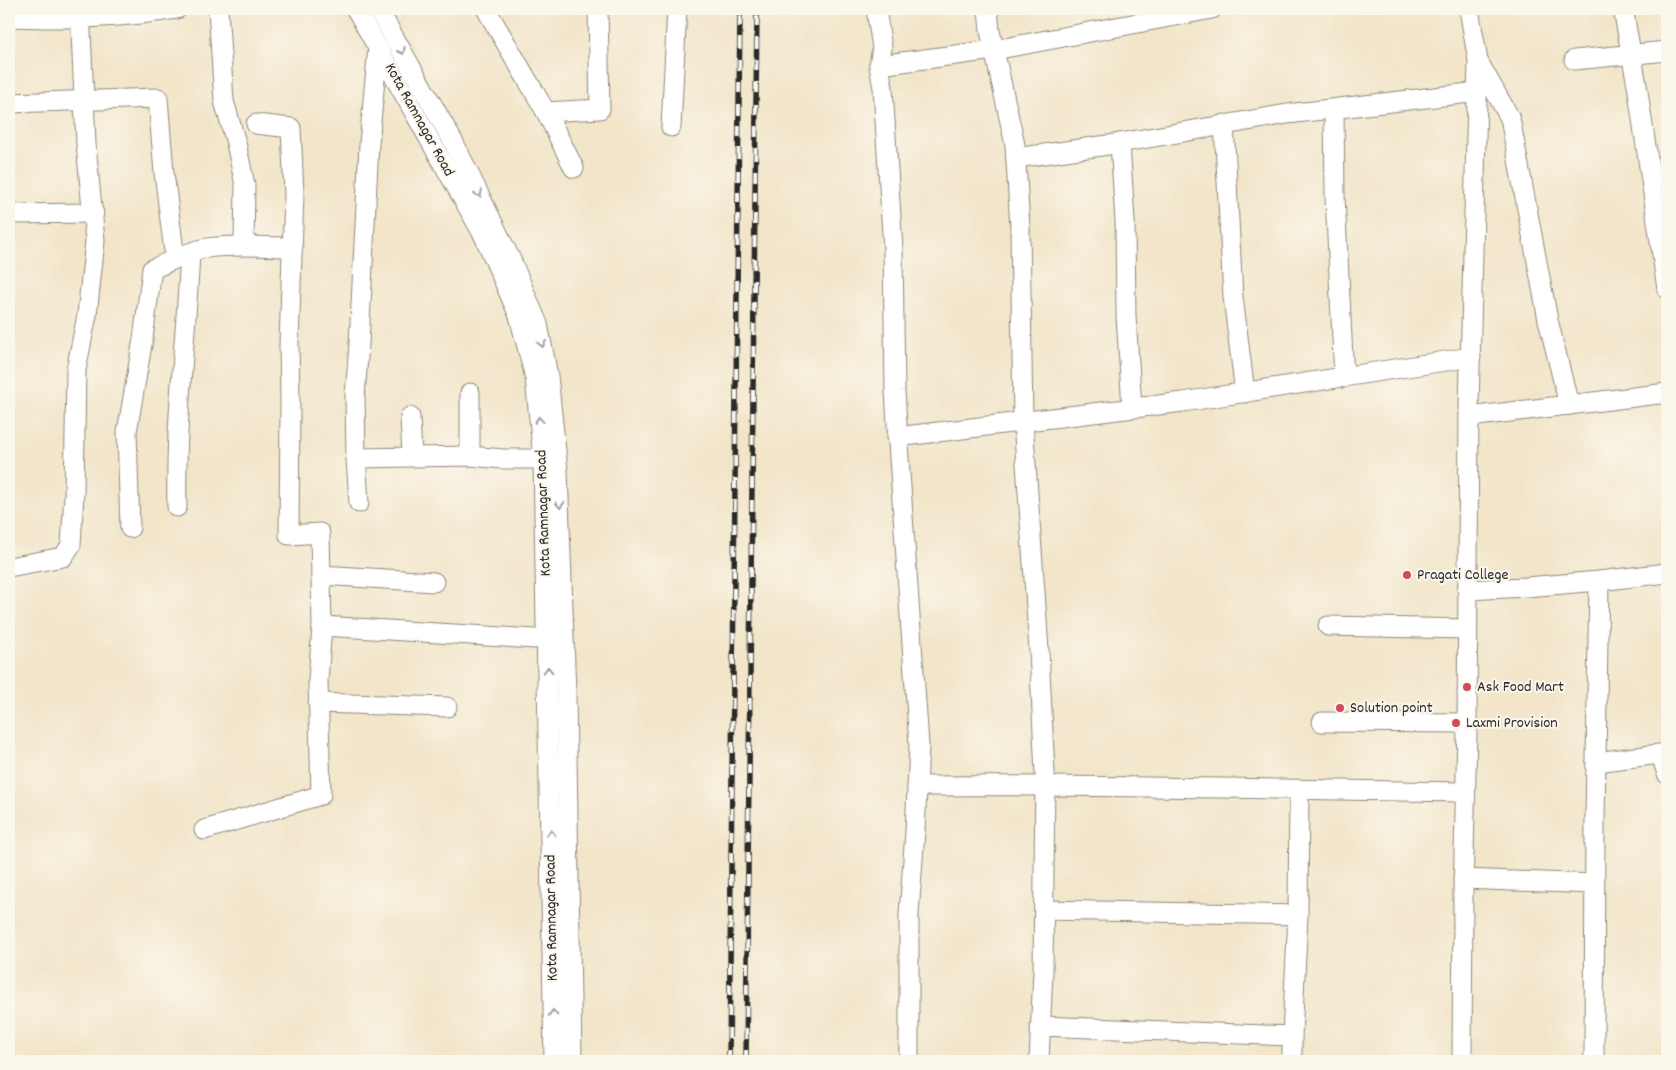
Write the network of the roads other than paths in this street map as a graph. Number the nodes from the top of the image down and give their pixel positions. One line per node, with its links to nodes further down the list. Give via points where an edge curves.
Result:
1 (177, 9): 13 (street, via 136,15)
2 (218, 9): 35 (street, via 224,101 245,185)
3 (356, 9): 15 (street, Kota Ramnagar Road)
4 (378, 9): 86 (street, one-way to 86, via 454,143 512,262 538,324 548,376 558,470)
5 (486, 9): 26 (street)
6 (598, 9): 26 (street, via 600,109)
7 (677, 9): 29 (street)
8 (876, 9): 21 (street, via 882,48)
9 (988, 9): 16 (street)
10 (1212, 9): 16 (street)
11 (1469, 9): 20 (street)
12 (1623, 9): 18 (street)
13 (80, 14): 14 (street); 23 (street)
14 (9, 17)
15 (378, 47): 52 (street, via 369,144 355,396); 53 (street, Kota Ramnagar Road, one-way to 15, via 536,378 519,316 484,236)
16 (994, 50): 21 (street); 31 (street)
17 (1667, 51): 18 (street)
18 (1631, 54): 19 (street); 38 (street)
19 (1574, 60)
20 (1478, 61): 22 (street); 44 (street, via 1510,118 1548,320)
21 (879, 65): 49 (street, via 894,250)
22 (1478, 92): 25 (street); 39 (street)
23 (84, 99): 24 (street); 33 (street); 37 (street, via 158,98 164,173)
24 (9, 103)
25 (1334, 108): 28 (street); 40 (street)
26 (546, 112): 32 (street)
27 (256, 124): 36 (street, via 291,128)
28 (1224, 124): 30 (street); 42 (street, via 1233,297)
29 (670, 127)
30 (1120, 143): 31 (street); 45 (street)
31 (1016, 158): 48 (street)
32 (574, 168)
33 (94, 213): 34 (street); 57 (street, via 95,242 87,315 76,370 71,545 63,557)
34 (9, 214)
35 (244, 246): 36 (street); 37 (street, via 207,248)
36 (293, 247): 59 (street, via 288,535 320,533)
37 (182, 256): 55 (street, via 187,312 180,384); 56 (street, via 152,269 127,432)
38 (1667, 288)
39 (1471, 357): 40 (street); 47 (street)
40 (1344, 378): 42 (street)
41 (470, 393): 51 (street)
42 (1245, 393): 45 (street)
43 (1667, 393): 44 (street)
44 (1570, 405): 47 (street)
45 (1132, 408): 48 (street)
46 (410, 417): 50 (street)
47 (1469, 417): 62 (street)
48 (1023, 421): 49 (street); 74 (street)
49 (897, 437): 75 (street, via 919,745)
50 (412, 456): 51 (street); 52 (street)
51 (470, 456): 53 (street, via 503,460)
52 (356, 458): 54 (street)
53 (543, 459): 85 (street, Kota Ramnagar Road, one-way to 53)
54 (359, 503)
55 (177, 507)
56 (130, 528)
57 (9, 567)
58 (1667, 573): 60 (street)
59 (321, 575): 61 (street); 63 (street)
60 (1599, 581): 62 (street); 72 (street)
61 (434, 582)
62 (1467, 590): 65 (street)
63 (322, 626): 66 (street); 67 (street)
64 (1328, 626): 65 (street)
65 (1467, 629): 70 (street)
66 (535, 639)
67 (318, 703): 68 (street); 78 (street, via 321,795)
68 (447, 707)
69 (1322, 722): 70 (street)
70 (1467, 723): 77 (street)
71 (1664, 754): 72 (street); 73 (street)
72 (1596, 762): 80 (street)
73 (1667, 774)
74 (1045, 785): 75 (street); 76 (street); 81 (street)
75 (917, 786): 87 (street, via 909,914)
76 (1299, 790): 77 (street); 82 (street)
77 (1466, 792): 79 (street)
78 (204, 830)
79 (1463, 879): 80 (street); 90 (street)
80 (1594, 884): 91 (street)
81 (1044, 910): 82 (street); 83 (street)
82 (1298, 915): 84 (street)
83 (1040, 1026): 84 (street); 88 (street)
84 (1292, 1036): 89 (street)
85 (554, 1061)
86 (572, 1061)
87 (908, 1061)
88 (1039, 1061)
89 (1292, 1061)
90 (1462, 1061)
91 (1594, 1061)

